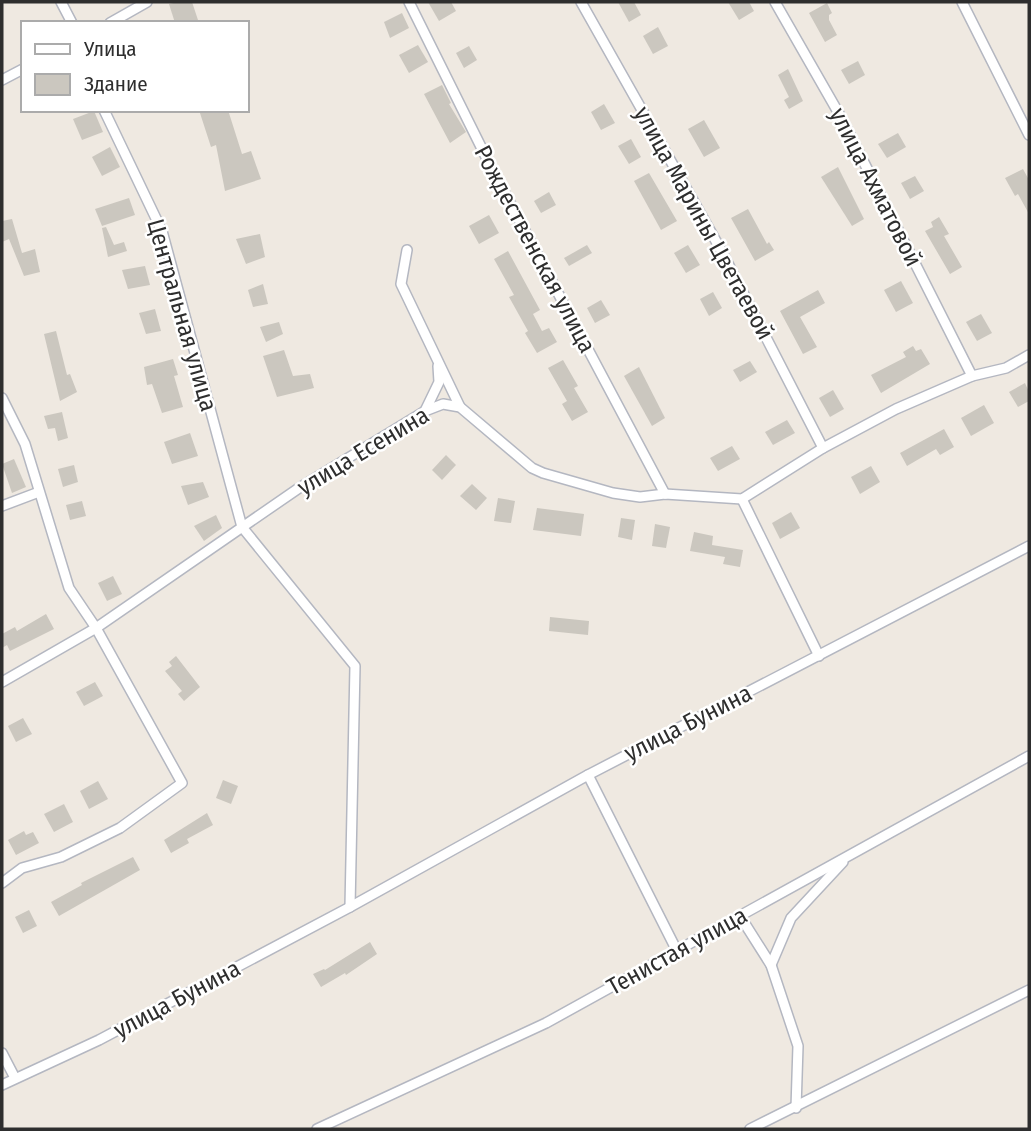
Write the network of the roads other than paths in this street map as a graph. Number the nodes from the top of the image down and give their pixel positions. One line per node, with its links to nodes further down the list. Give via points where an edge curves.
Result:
1 (61, 2): 7 (street)
2 (147, 2): 8 (street)
3 (409, 2): 22 (street, Рождественская улица)
4 (581, 2): 20 (street, улица Марины Цветаевой, via 721,250)
5 (775, 2): 16 (street, улица Ахматовой, via 842,119)
6 (962, 2): 12 (street)
7 (71, 21)
8 (114, 21)
9 (21, 70): 10 (street)
10 (2, 80)
11 (105, 112): 25 (street, Центральная улица, via 162,231)
12 (1029, 135)
13 (407, 250): 15 (street, via 401,284)
14 (1029, 355): 16 (street, via 1006,368)
15 (438, 360): 18 (street); 19 (street, via 439,382)
16 (972, 376): 20 (street)
17 (2, 398): 21 (street, via 25,444)
18 (460, 407): 19 (street, улица Есенина, via 443,404); 22 (street, улица Есенина, via 532,468 613,493)
19 (425, 411): 25 (street, улица Есенина)
20 (823, 448): 23 (street)
21 (39, 492): 24 (street); 27 (street, via 69,588)
22 (665, 494): 23 (street, улица Есенина)
23 (742, 499): 28 (street)
24 (2, 506)
25 (242, 527): 27 (street, улица Есенина); 34 (street, via 355,666)
26 (1029, 546): 28 (street, улица Бунина)
27 (96, 628): 29 (street, улица Есенина); 33 (street, via 182,783 120,828 61,857 22,868)
28 (819, 656): 31 (street, улица Бунина)
29 (2, 682)
30 (1029, 756): 32 (street, Тенистая улица)
31 (588, 775): 34 (street, улица Бунина); 36 (street)
32 (849, 855): 35 (street, Тенистая улица); 37 (street, via 791,918)
33 (2, 883)
34 (350, 907): 40 (street, улица Бунина, via 99,1040)
35 (740, 916): 36 (street, Тенистая улица); 37 (street)
36 (677, 951): 44 (street, Тенистая улица, via 546,1023)
37 (771, 965): 42 (street, via 798,1046)
38 (1029, 990): 42 (street)
39 (2, 1053): 40 (street)
40 (15, 1078): 41 (street, улица Бунина)
41 (2, 1085)
42 (796, 1108): 43 (street)
43 (775, 1119): 45 (street); 46 (street)
44 (317, 1129)
45 (750, 1129)
46 (780, 1129)

